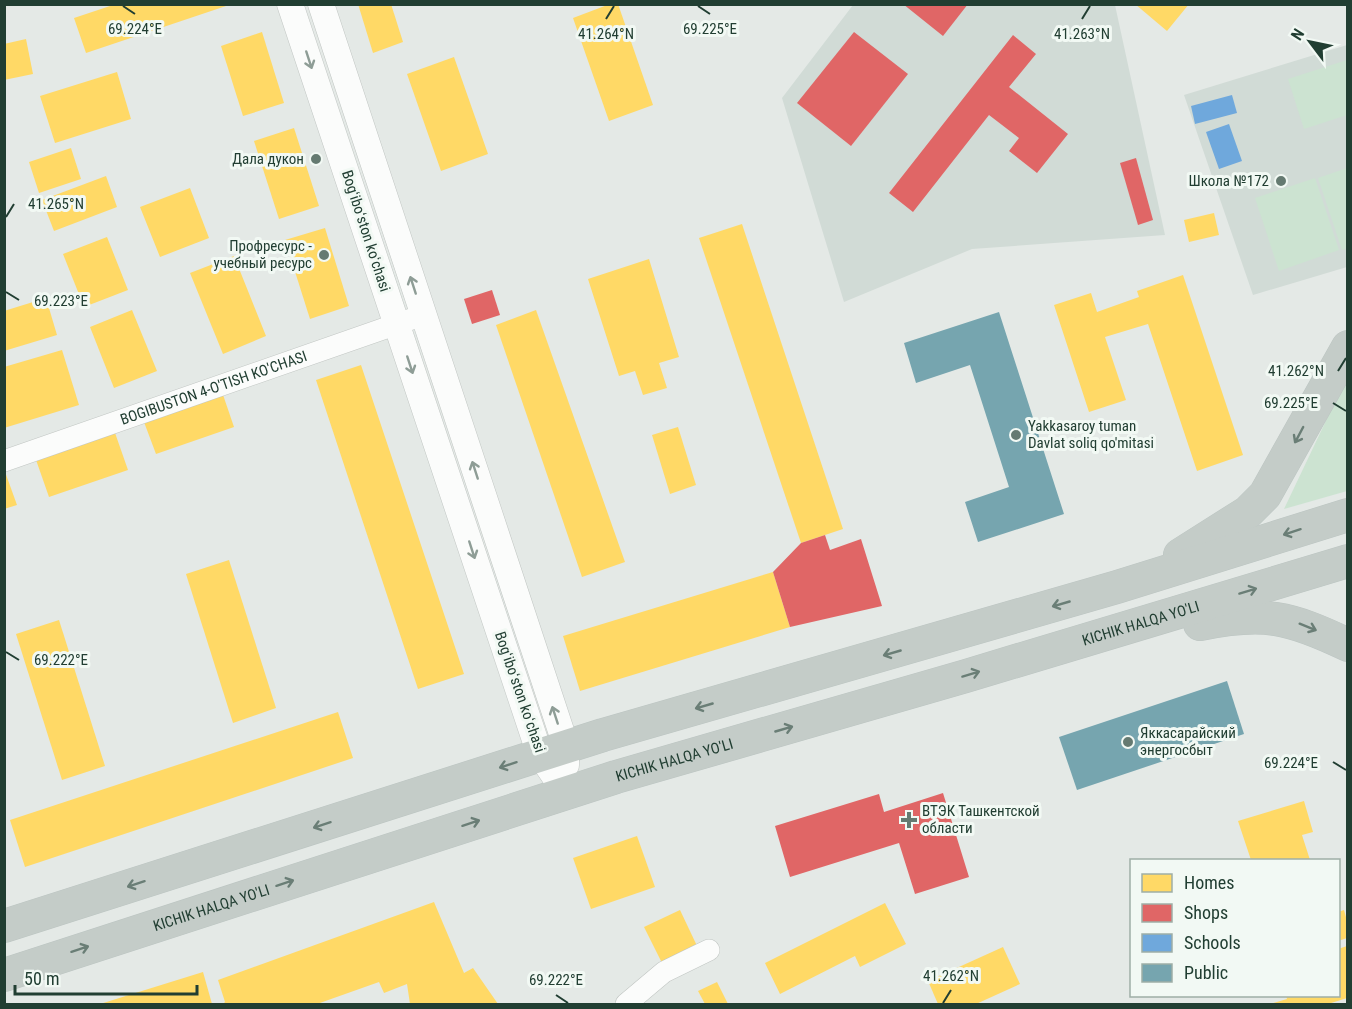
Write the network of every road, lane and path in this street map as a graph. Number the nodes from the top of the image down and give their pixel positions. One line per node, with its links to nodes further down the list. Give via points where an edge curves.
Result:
1 (291, 4): 4 (street, Bogʻiboʻston koʻchasi, one-way to 4)
2 (321, 4): 3 (street, Bogʻiboʻston koʻchasi, one-way to 2)
3 (423, 315): 4 (street, BOGIBUSTON 4-O'TISH KO'CHASI); 12 (street, Bogʻiboʻston koʻchasi, one-way to 3)
4 (397, 324): 6 (street, BOGIBUSTON 4-O'TISH KO'CHASI); 12 (street, Bogʻiboʻston koʻchasi, one-way to 12)
5 (1347, 347): 9 (highway, one-way to 9, via 1270,489 1254,507 1166,564)
6 (4, 461)
7 (1347, 515): 9 (highway, one-way to 9)
8 (1347, 561): 11 (highway, KICHIK HALQA YO'LI, one-way to 8)
9 (1117, 587): 12 (highway, one-way to 12)
10 (1347, 645): 11 (highway, one-way to 10, via 1249,616 1297,622)
11 (1011, 662): 13 (highway, KICHIK HALQA YO'LI, one-way to 11)
12 (553, 751): 13 (street, Bogʻiboʻston koʻchasi); 14 (highway, one-way to 14)
13 (567, 793): 16 (highway, KICHIK HALQA YO'LI, one-way to 13)
14 (4, 926)
15 (709, 950): 17 (street, via 664,972)
16 (4, 975)
17 (626, 1005)

